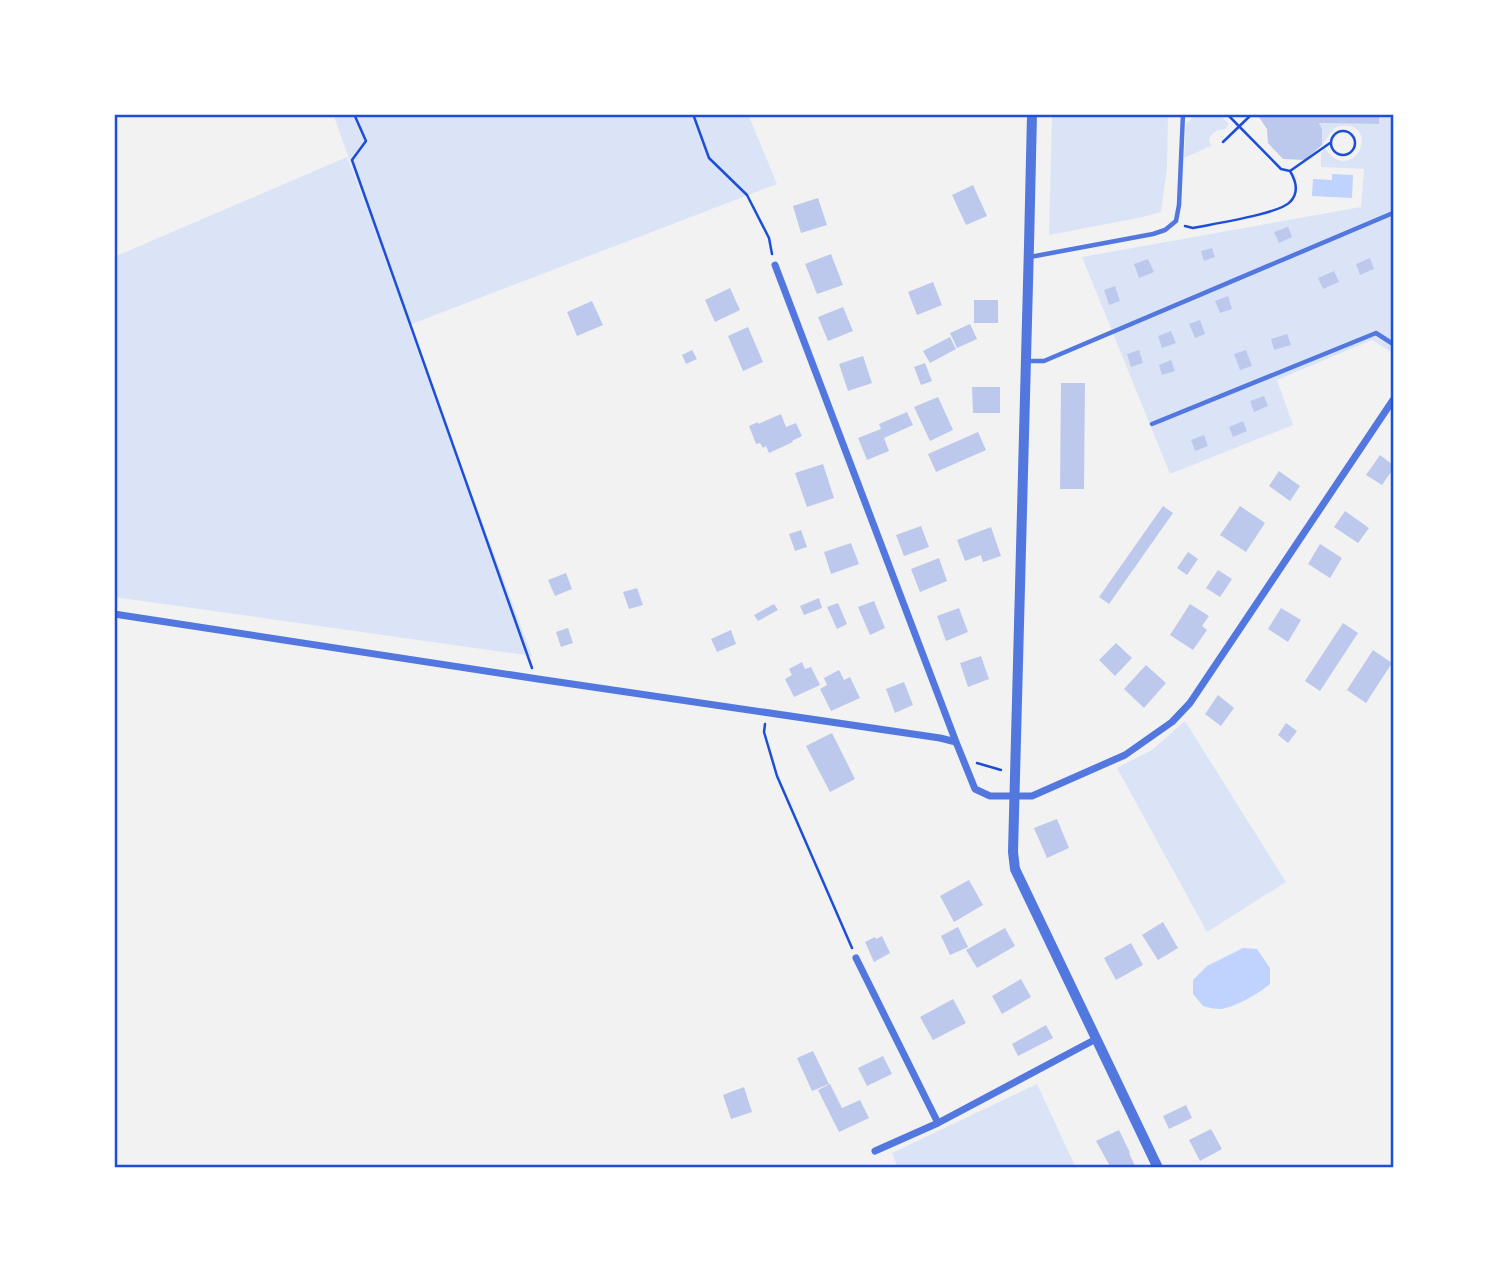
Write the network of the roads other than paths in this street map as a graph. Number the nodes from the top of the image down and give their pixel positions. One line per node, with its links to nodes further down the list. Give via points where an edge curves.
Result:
1 (1031, 114): 4 (street)
2 (1183, 114): 4 (lane, via 1176,221 1153,234)
3 (1393, 213): 7 (lane, via 1044,361)
4 (1029, 257): 7 (street)
5 (775, 265): 11 (street)
6 (1393, 344): 9 (lane, via 1376,333)
7 (1026, 361): 12 (street)
8 (1393, 400): 12 (street, via 1190,703 1172,722 1125,755 1032,796)
9 (1152, 424)
10 (114, 614): 11 (street)
11 (956, 741): 12 (street, via 975,789 990,796)
12 (1014, 796): 14 (street, via 1015,869)
13 (856, 958): 15 (street)
14 (1096, 1039): 15 (street); 17 (street)
15 (938, 1123): 16 (street)
16 (875, 1151)
17 (1158, 1168)

